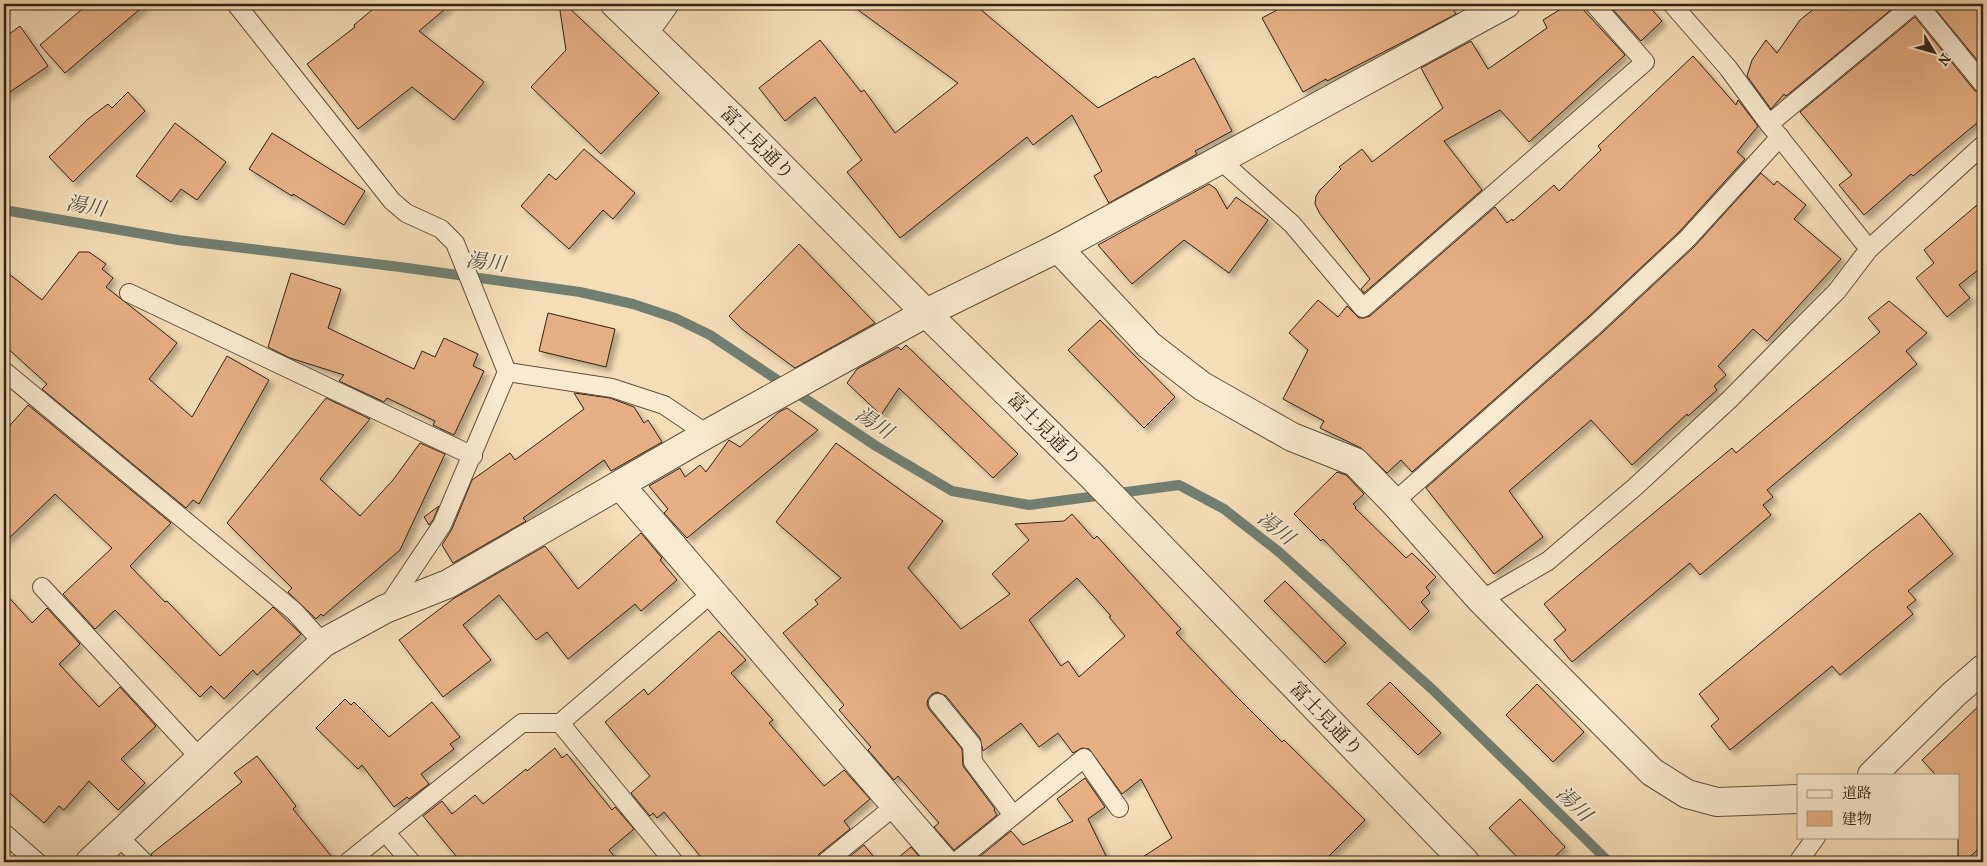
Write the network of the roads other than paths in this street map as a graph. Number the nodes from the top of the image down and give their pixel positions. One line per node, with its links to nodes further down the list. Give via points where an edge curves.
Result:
1 (236, 4): 19 (lane, via 392,201 406,213 441,229 455,243)
2 (615, 4): 9 (street, 富士見通り)
3 (664, 4): 9 (street)
4 (1506, 4): 13 (street)
5 (1594, 4): 13 (lane, via 1645,62 1363,308 1292,224)
6 (1672, 4): 11 (lane, via 1728,68)
7 (1914, 4): 11 (lane)
8 (1918, 4): 10 (lane)
9 (644, 32): 17 (street, 富士見通り)
10 (1983, 84)
11 (1775, 130): 15 (lane); 23 (lane, via 1687,239 1595,325)
12 (1983, 145): 15 (lane)
13 (1220, 160): 14 (street)
14 (1058, 248): 17 (street); 23 (street, via 1149,345 1202,386 1292,437 1355,462)
15 (1869, 249): 26 (lane, via 1836,291 1729,400 1635,487 1548,561)
16 (129, 294): 21 (lane)
17 (926, 313): 20 (street); 51 (street, 富士見通り, via 1091,475)
18 (4, 371): 28 (lane, via 294,611)
19 (507, 372): 20 (lane, via 612,388 664,405); 21 (lane)
20 (707, 434): 22 (street)
21 (473, 456): 27 (lane, via 442,525)
22 (620, 485): 25 (street); 27 (street, via 448,584)
23 (1394, 502): 26 (street)
24 (42, 587): 32 (lane)
25 (712, 593): 31 (lane); 35 (street)
26 (1481, 600): 34 (street, via 1652,772 1687,794 1717,802)
27 (385, 609): 28 (street)
28 (323, 643): 32 (street)
29 (1983, 669): 33 (street)
30 (938, 703): 37 (lane, via 972,745 972,762)
31 (560, 723): 38 (lane, via 522,724); 47 (lane)
32 (200, 758): 40 (street)
33 (1873, 774)
34 (1797, 799)
35 (896, 805): 48 (lane); 49 (street)
36 (1119, 808): 37 (lane, via 1084,758)
37 (1013, 816): 50 (lane)
38 (386, 833): 45 (lane); 46 (lane)
39 (4, 834): 42 (lane)
40 (118, 836): 43 (street); 44 (lane)
41 (1815, 838): 52 (lane)
42 (37, 862)
43 (90, 862)
44 (144, 862)
45 (348, 862)
46 (411, 862)
47 (674, 862)
48 (826, 862)
49 (944, 862)
50 (956, 862)
51 (1465, 862)
52 (1798, 862)

